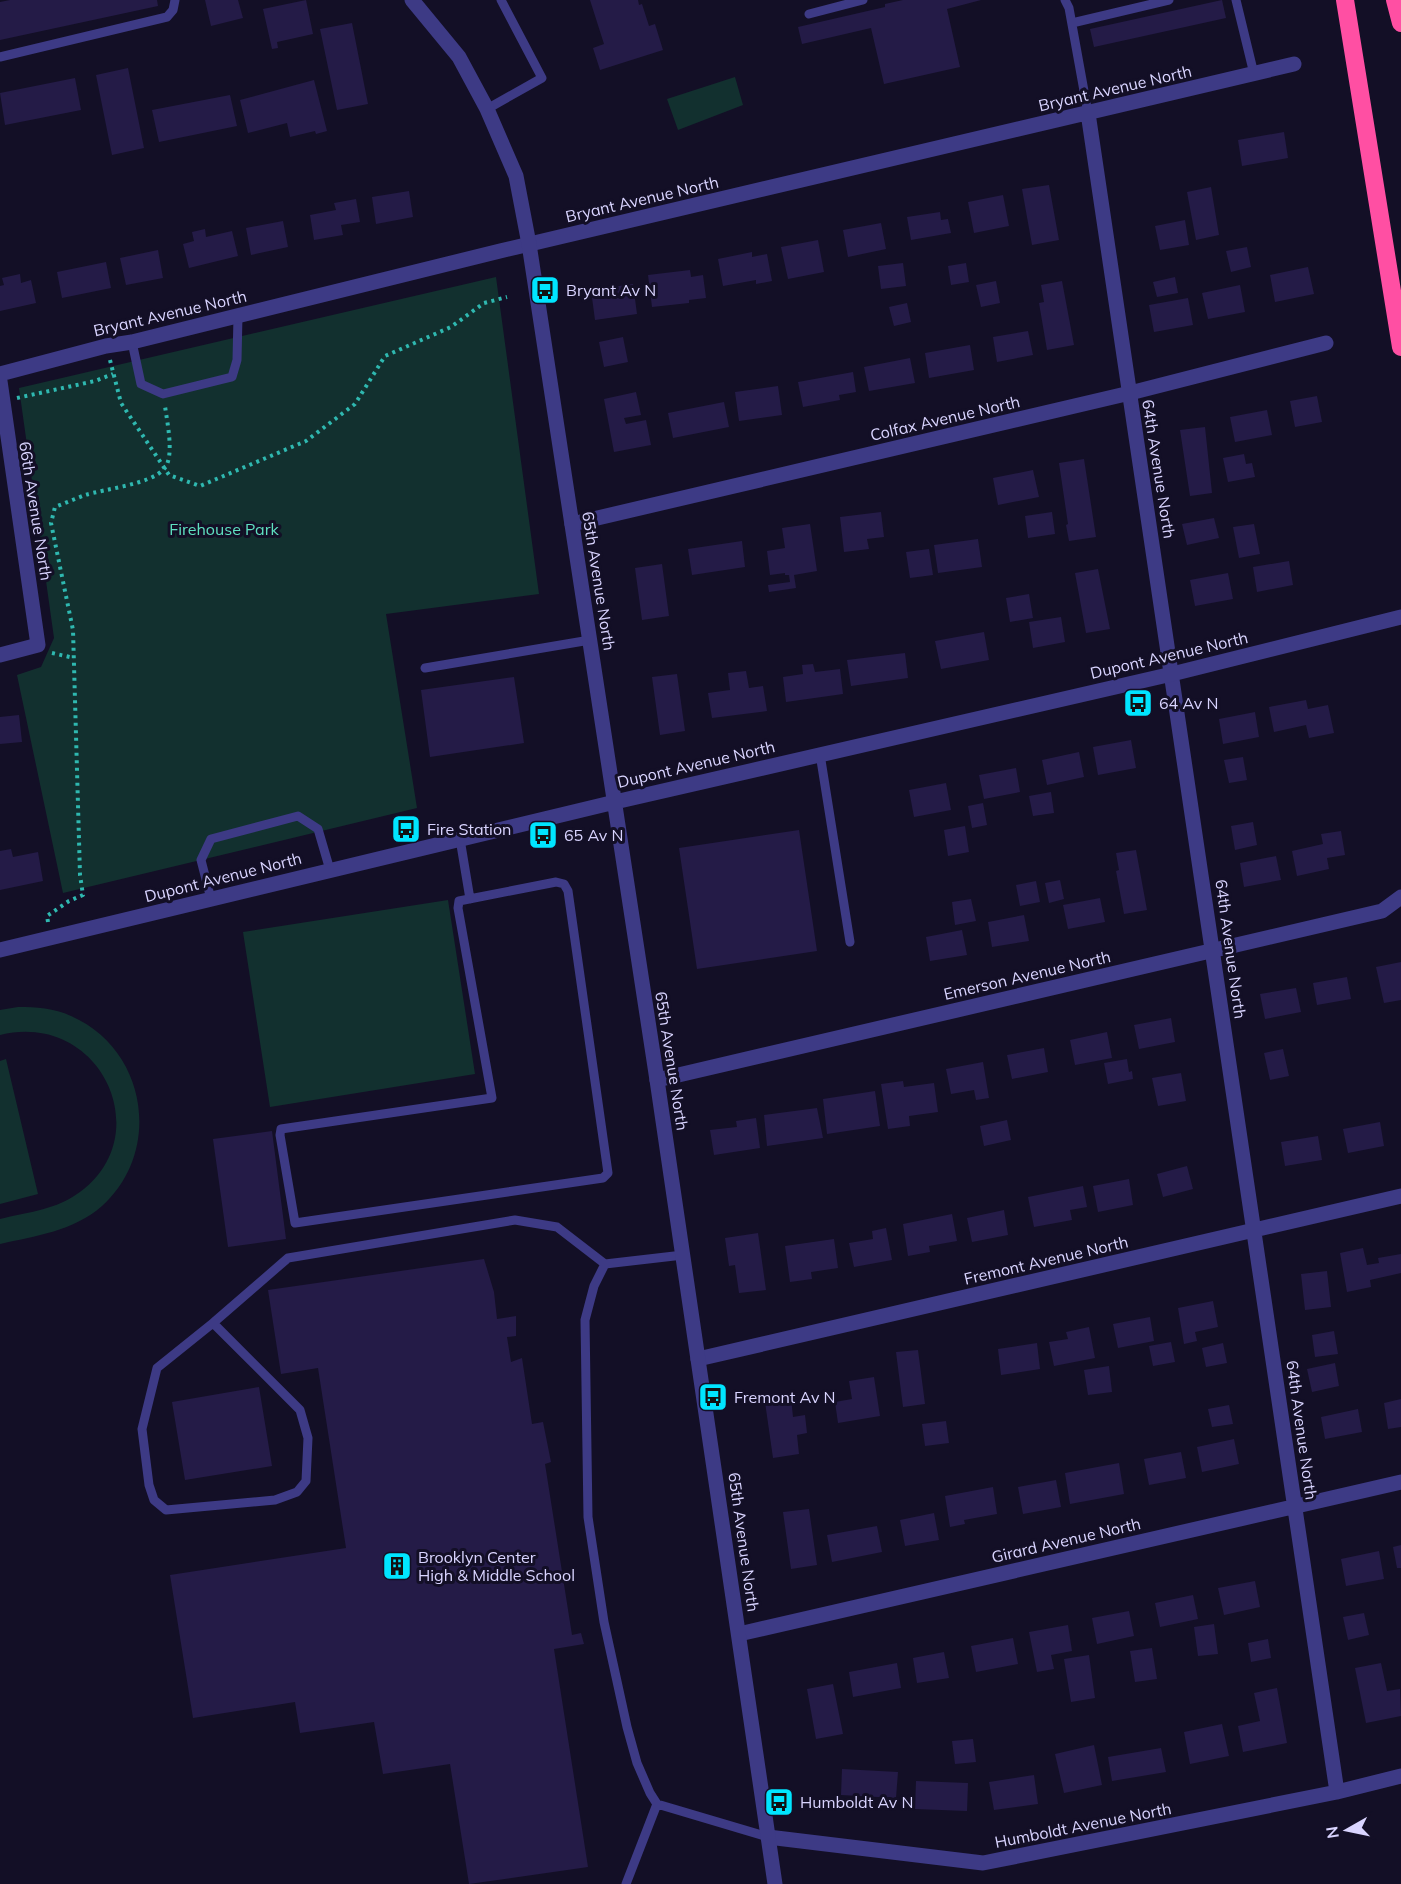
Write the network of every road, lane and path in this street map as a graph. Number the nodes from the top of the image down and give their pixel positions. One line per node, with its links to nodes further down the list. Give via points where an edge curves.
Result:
1 (175, 0): 13 (lane, via 166,17)
2 (412, 0): 16 (street, via 459,57)
3 (501, 0): 16 (lane, via 542,78)
4 (863, 0): 10 (lane)
5 (1065, 0): 11 (lane)
6 (1169, 0): 11 (lane)
7 (1236, 0): 15 (lane)
8 (1346, 0): 19 (highway)
9 (1395, 0): 12 (highway)
10 (809, 14)
11 (1072, 23): 17 (lane)
12 (1401, 23)
13 (0, 57)
14 (1294, 64): 15 (street, Bryant Avenue North)
15 (1254, 74): 17 (street, Bryant Avenue North)
16 (487, 109): 18 (street, via 516,176)
17 (1088, 113): 18 (street, Bryant Avenue North); 30 (street, 64th Avenue North)
18 (529, 244): 21 (street, Bryant Avenue North); 34 (street, 65th Avenue North)
19 (1393, 295): 22 (highway); 26 (highway)
20 (507, 297): 33 (path, via 484,303 451,327 385,356 355,404 306,441 200,486 169,475)
21 (238, 316): 23 (street, Bryant Avenue North); 31 (lane, via 237,360 232,377)
22 (1401, 337)
23 (132, 342): 25 (street, Bryant Avenue North); 31 (lane, via 141,384)
24 (1326, 343): 30 (street, Colfax Avenue North)
25 (106, 346): 27 (street, Bryant Avenue North); 28 (path)
26 (1401, 347)
27 (0, 374)
28 (113, 374): 32 (path); 33 (path, via 121,403)
29 (0, 381): 32 (street, 66th Avenue North)
30 (1130, 393): 34 (street, Colfax Avenue North); 41 (street, 64th Avenue North)
31 (163, 394): 33 (path, via 169,430)
32 (2, 401): 37 (street, 66th Avenue North)
33 (165, 469): 39 (path, via 153,478 55,507 51,524 73,630)
34 (572, 524): 36 (street, 65th Avenue North)
35 (1401, 617): 41 (street, Dupont Avenue North)
36 (590, 640): 40 (lane); 43 (street, 65th Avenue North)
37 (38, 645): 38 (street); 39 (path, via 54,655)
38 (0, 655)
39 (74, 658): 49 (path, via 83,895 47,916)
40 (425, 668)
41 (1172, 674): 42 (street, Dupont Avenue North); 52 (street, 64th Avenue North)
42 (820, 754): 43 (street, Dupont Avenue North); 50 (lane)
43 (615, 801): 44 (street, Dupont Avenue North); 53 (street, 65th Avenue North)
44 (460, 839): 45 (street, Dupont Avenue North); 48 (lane)
45 (330, 870): 47 (street, Dupont Avenue North); 47 (lane, via 318,829 298,816 211,839 201,860)
46 (1401, 897): 52 (street, Emerson Avenue North, via 1382,911)
47 (211, 899): 49 (street, Dupont Avenue North)
48 (470, 899): 48 (lane, via 459,901 458,908 492,1098 281,1129 295,1223 603,1178 608,1173 568,891 564,884 556,882)
49 (51, 938): 51 (street, Dupont Avenue North)
50 (850, 942)
51 (0, 950)
52 (1213, 950): 53 (street, Emerson Avenue North); 55 (street, 64th Avenue North)
53 (657, 1080): 56 (street, 65th Avenue North)
54 (1401, 1196): 55 (street, Fremont Avenue North)
55 (1254, 1230): 59 (street, Fremont Avenue North); 61 (street, 64th Avenue North)
56 (683, 1255): 57 (lane); 59 (street, 65th Avenue North)
57 (605, 1264): 58 (lane, via 557,1227 515,1220 288,1258); 65 (lane, via 585,1320 588,1517 604,1622 627,1727 637,1763)
58 (213, 1323): 58 (lane, via 157,1368 146,1408 142,1429 149,1485 154,1500 166,1510 275,1500 297,1492 306,1481 308,1438 300,1410)
59 (699, 1359): 62 (street, 65th Avenue North)
60 (1401, 1482): 61 (street, Girard Avenue North)
61 (1295, 1506): 62 (street, Girard Avenue North); 64 (street, 64th Avenue North)
62 (740, 1634): 66 (street, 65th Avenue North)
63 (1401, 1776): 64 (street, Humboldt Avenue North)
64 (1337, 1792): 66 (street, Humboldt Avenue North, via 983,1863)
65 (657, 1804): 66 (lane); 67 (lane)
66 (768, 1837): 68 (street, 65th Avenue North)
67 (626, 1884)
68 (775, 1884)

